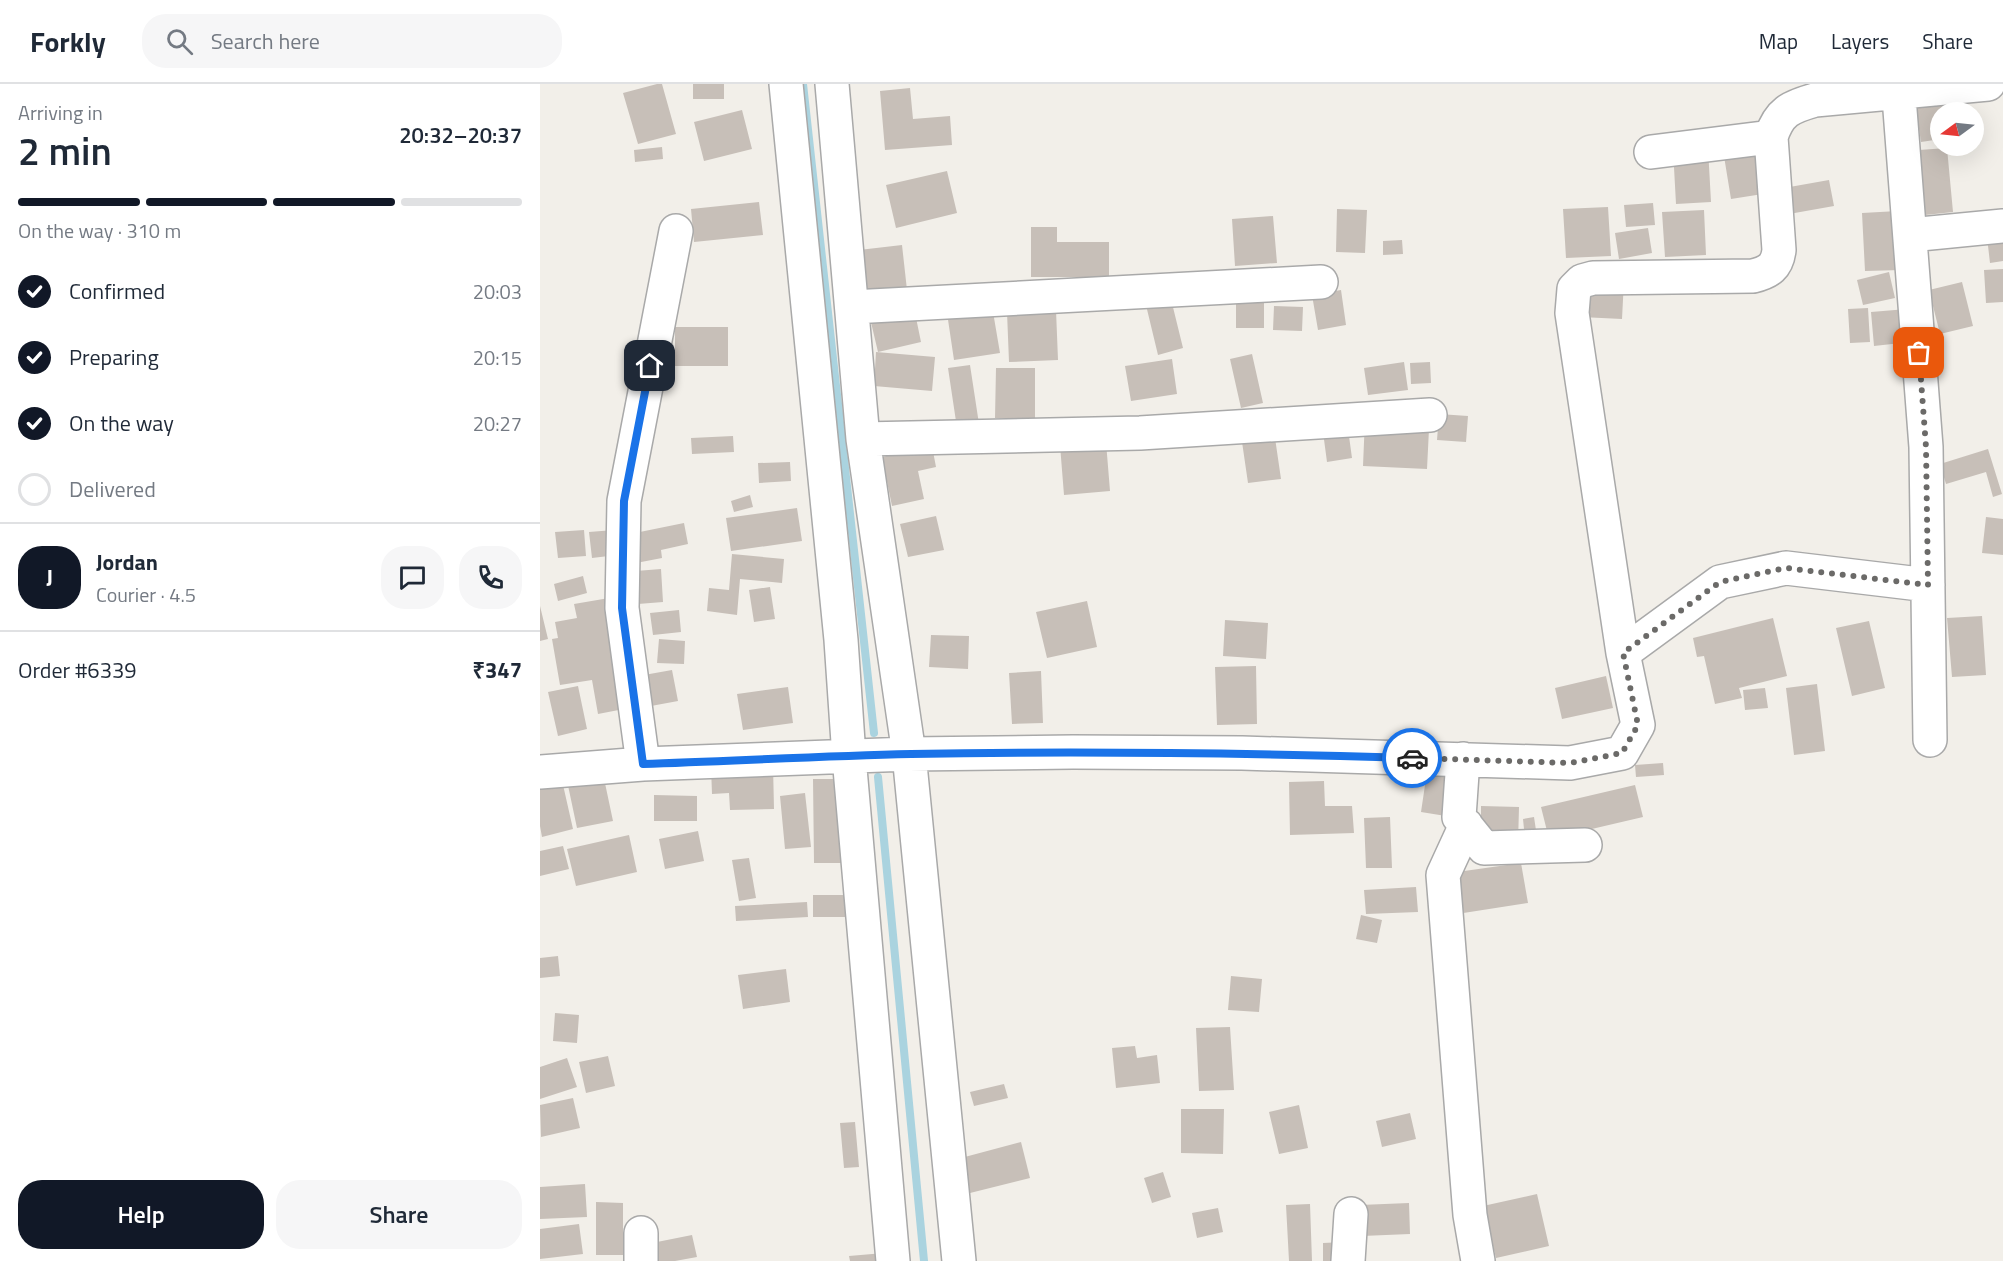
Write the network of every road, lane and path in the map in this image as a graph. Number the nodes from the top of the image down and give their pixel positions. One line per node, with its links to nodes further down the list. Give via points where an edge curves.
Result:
1 (786, 84): 18 (street)
2 (832, 84): 11 (street)
3 (1988, 84): 4 (street)
4 (1899, 88): 5 (street, via 1798,105 1784,112); 9 (street)
5 (1771, 137): 6 (street); 15 (street, via 1779,250 1773,268 1753,276 1593,278 1582,280 1574,288 1572,314)
6 (1651, 152)
7 (2003, 226): 9 (street)
8 (676, 231): 20 (street, via 624,501 622,608)
9 (1910, 235): 14 (street, via 1926,447)
10 (1321, 282): 11 (street)
11 (852, 307): 13 (street)
12 (1430, 415): 13 (street, via 1140,433)
13 (863, 439): 17 (street)
14 (1928, 585): 15 (street, via 1786,568 1720,582); 16 (street)
15 (1623, 653): 19 (street, via 1638,725 1622,753 1570,763)
16 (1930, 740)
17 (909, 754): 18 (street); 19 (street, via 1242,753); 26 (street)
18 (849, 757): 20 (street); 25 (street)
19 (1463, 759): 22 (street, via 1459,817)
20 (643, 764): 21 (street)
21 (540, 772)
22 (1466, 825): 23 (street, via 1484,848); 28 (street, via 1443,875 1470,1215)
23 (1585, 845)
24 (1351, 1214): 27 (street)
25 (893, 1261)
26 (959, 1261)
27 (1348, 1261)
28 (1478, 1261)

